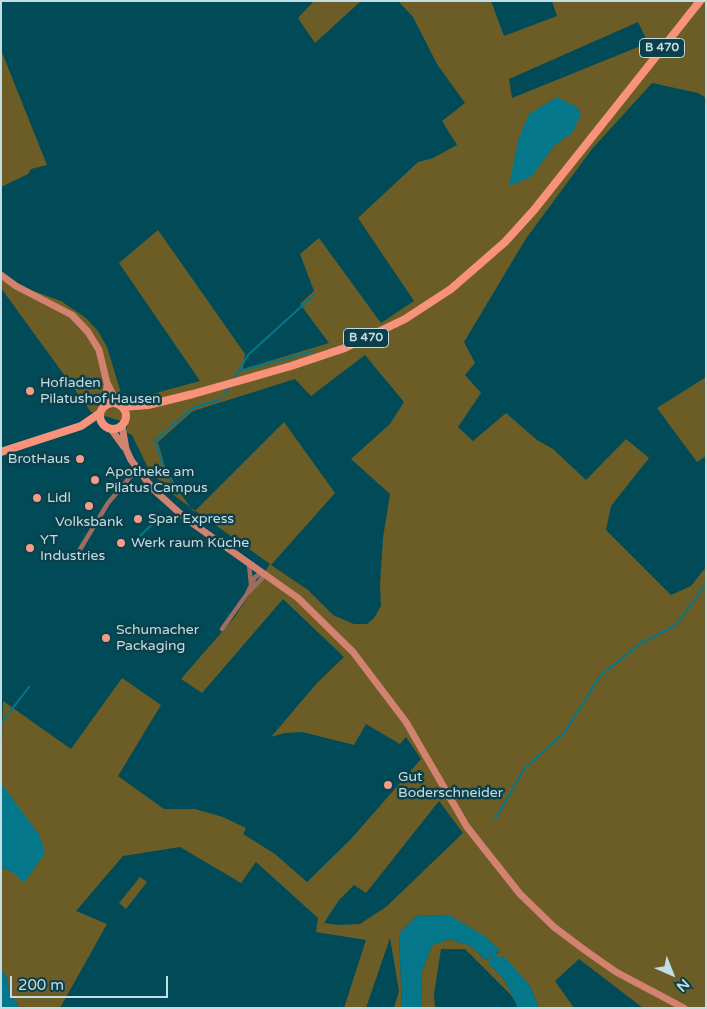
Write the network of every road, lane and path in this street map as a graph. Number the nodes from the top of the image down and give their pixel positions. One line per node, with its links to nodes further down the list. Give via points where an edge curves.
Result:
1 (700, 1): 4 (main road, B 470, via 534,210 505,242 451,289 405,320 345,348)
2 (1, 275): 3 (main road, via 72,315 99,350)
3 (107, 383): 5 (main road); 6 (main road)
4 (148, 405): 5 (main road, B 470); 7 (main road, B 470)
5 (120, 406): 6 (main road); 7 (main road)
6 (102, 409): 8 (main road); 9 (main road)
7 (126, 418): 10 (main road)
8 (103, 425): 9 (main road); 11 (main road)
9 (81, 426): 13 (main road)
10 (122, 426): 11 (main road); 12 (main road)
11 (111, 429): 12 (main road)
12 (126, 449): 14 (main road)
13 (1, 452)
14 (136, 469): 15 (street, via 108,503); 16 (main road, via 176,511)
15 (76, 556)
16 (249, 563): 17 (main road); 18 (street)
17 (265, 573): 18 (street, via 255,577); 19 (street); 21 (main road, via 312,610 353,652 406,722 467,827 520,894 554,927 616,972)
18 (250, 585): 19 (street)
19 (247, 594): 20 (street)
20 (222, 629)
21 (684, 1008)

